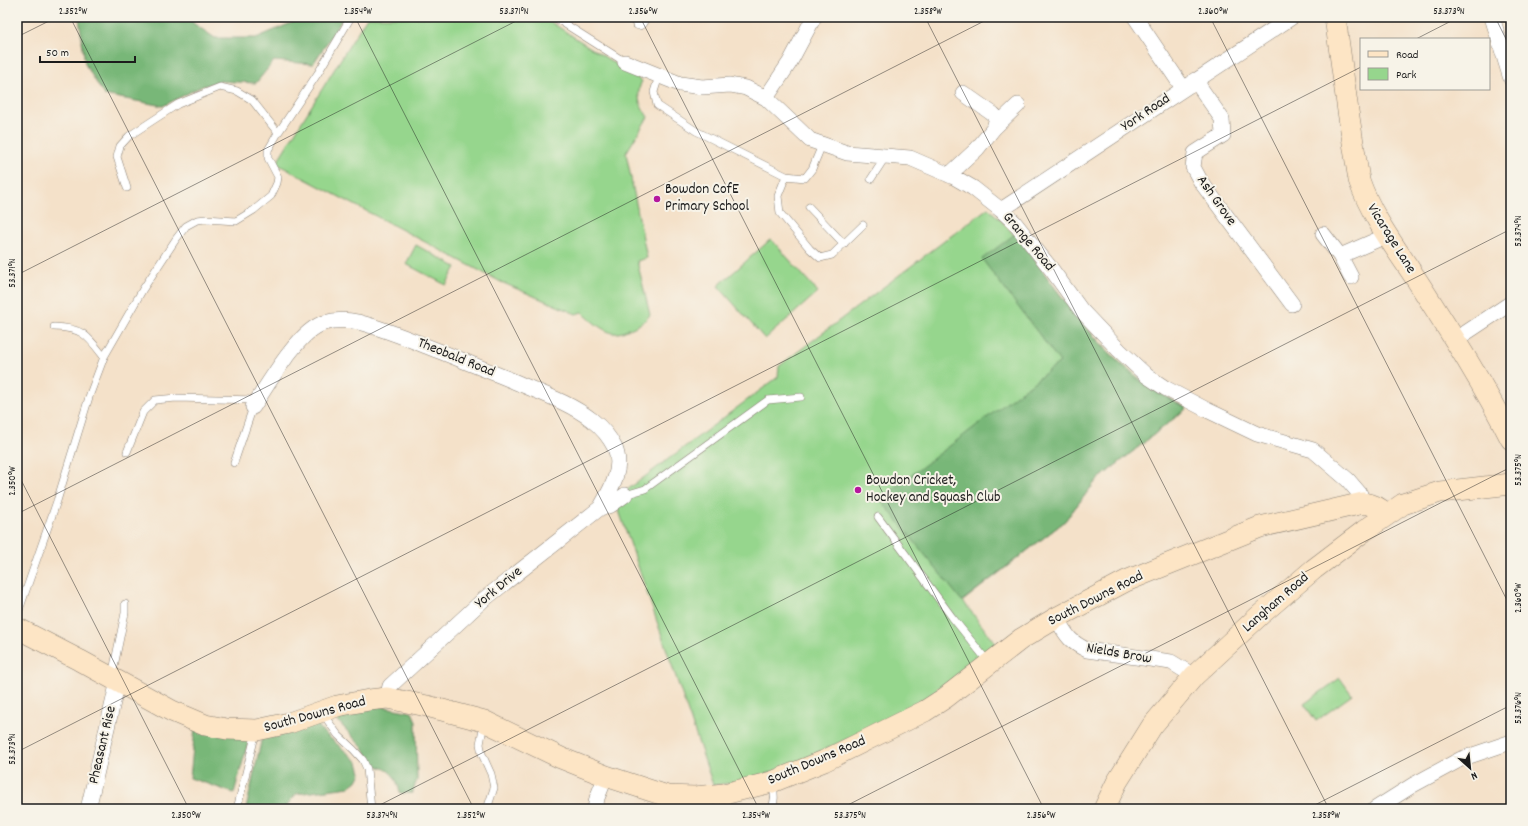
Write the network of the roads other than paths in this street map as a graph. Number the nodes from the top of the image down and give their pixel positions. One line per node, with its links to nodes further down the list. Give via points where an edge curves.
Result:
1 (351, 17): 17 (lane)
2 (554, 17): 8 (lane)
3 (814, 17): 14 (street, via 790,62)
4 (1135, 17): 12 (street)
5 (1292, 17): 12 (street, York Road)
6 (1336, 17): 28 (main road, Vicarage Lane, via 1359,180 1367,202)
7 (1492, 17): 9 (street)
8 (625, 62): 10 (street, Grange Road)
9 (1509, 62): 11 (street)
10 (659, 76): 14 (street, Grange Road, via 680,84 702,87 730,85 746,88); 21 (lane, via 654,92 657,106 696,131)
11 (1511, 79)
12 (1189, 84): 25 (street, York Road); 33 (street, Ash Grove, via 1222,119 1223,135 1195,153 1193,167 1201,182)
13 (963, 93): 16 (street, via 997,118)
14 (766, 98): 18 (street, Grange Road, via 810,140)
15 (1018, 105): 16 (street)
16 (994, 128): 20 (street, via 977,149)
17 (278, 133): 23 (lane, via 252,100 237,91 220,87 178,104 129,136 120,146 117,158); 36 (lane, via 268,150 268,158 278,177 271,196 236,221 206,219 197,220 186,226 143,289)
18 (822, 144): 19 (street, Grange Road, via 847,153); 21 (lane, via 812,169 805,178)
19 (886, 156): 20 (street, Grange Road, via 910,158); 22 (lane)
20 (949, 175): 25 (street, Grange Road, via 973,188)
21 (786, 176): 29 (lane, via 778,196 780,213 810,249 820,258 832,255)
22 (870, 180)
23 (127, 188)
24 (809, 207): 29 (lane)
25 (1001, 210): 44 (street, Grange Road, via 1024,234 1081,310 1147,376 1200,407 1257,434 1313,450 1348,480 1360,494)
26 (863, 225): 29 (lane)
27 (1323, 234): 30 (street)
28 (1388, 235): 30 (street); 35 (main road, Vicarage Lane)
29 (844, 244)
30 (1340, 256): 31 (street)
31 (1351, 278)
32 (1511, 303): 35 (street)
33 (1292, 304)
34 (54, 327): 36 (lane, via 85,334)
35 (1455, 340): 39 (main road, Vicarage Lane)
36 (104, 357): 49 (lane)
37 (801, 397): 43 (lane, via 768,400 645,489)
38 (255, 404): 40 (lane, via 176,398 155,400 143,412); 41 (lane); 45 (street, Theobald Road, via 291,351 310,329 338,321 356,322 389,331 528,388 593,420 615,449 617,458 615,479)
39 (1511, 438)
40 (127, 452)
41 (234, 463)
42 (1511, 484): 46 (main road, Langham Road, via 1440,492 1403,504)
43 (625, 495): 45 (street, York Drive, via 611,505)
44 (1363, 503): 46 (main road, via 1375,505); 50 (main road, South Downs Road, via 1260,527 1126,581)
45 (600, 508): 55 (street, York Drive, via 483,600 390,686)
46 (1387, 515): 53 (main road, Langham Road, via 1314,570)
47 (878, 518): 52 (lane)
48 (125, 604): 54 (lane)
49 (17, 616)
50 (1056, 618): 52 (main road, South Downs Road, via 1021,639); 53 (street, Nields Brow, via 1069,639 1087,650 1170,662)
51 (17, 628): 54 (main road, South Downs Road)
52 (990, 664): 61 (main road, South Downs Road, via 925,711 824,761)
53 (1194, 676): 68 (main road, Langham Road, via 1152,726 1117,782)
54 (115, 680): 58 (main road, South Downs Road, via 205,725); 62 (street, Pheasant Rise)
55 (387, 698): 56 (main road, South Downs Road); 57 (main road, South Downs Road)
56 (321, 711): 58 (main road, South Downs Road, via 289,723); 64 (lane, via 367,769)
57 (484, 721): 60 (main road, South Downs Road, via 561,758); 65 (lane, via 480,744 492,774 494,788)
58 (257, 730): 63 (lane)
59 (1511, 742): 69 (street, via 1461,759)
60 (606, 776): 61 (main road, South Downs Road, via 667,796 724,794); 66 (street)
61 (772, 782): 67 (lane, via 774,806)
62 (88, 809)
63 (236, 809)
64 (371, 809)
65 (487, 809)
66 (595, 809)
67 (771, 809)
68 (1104, 809)
69 (1375, 809)

